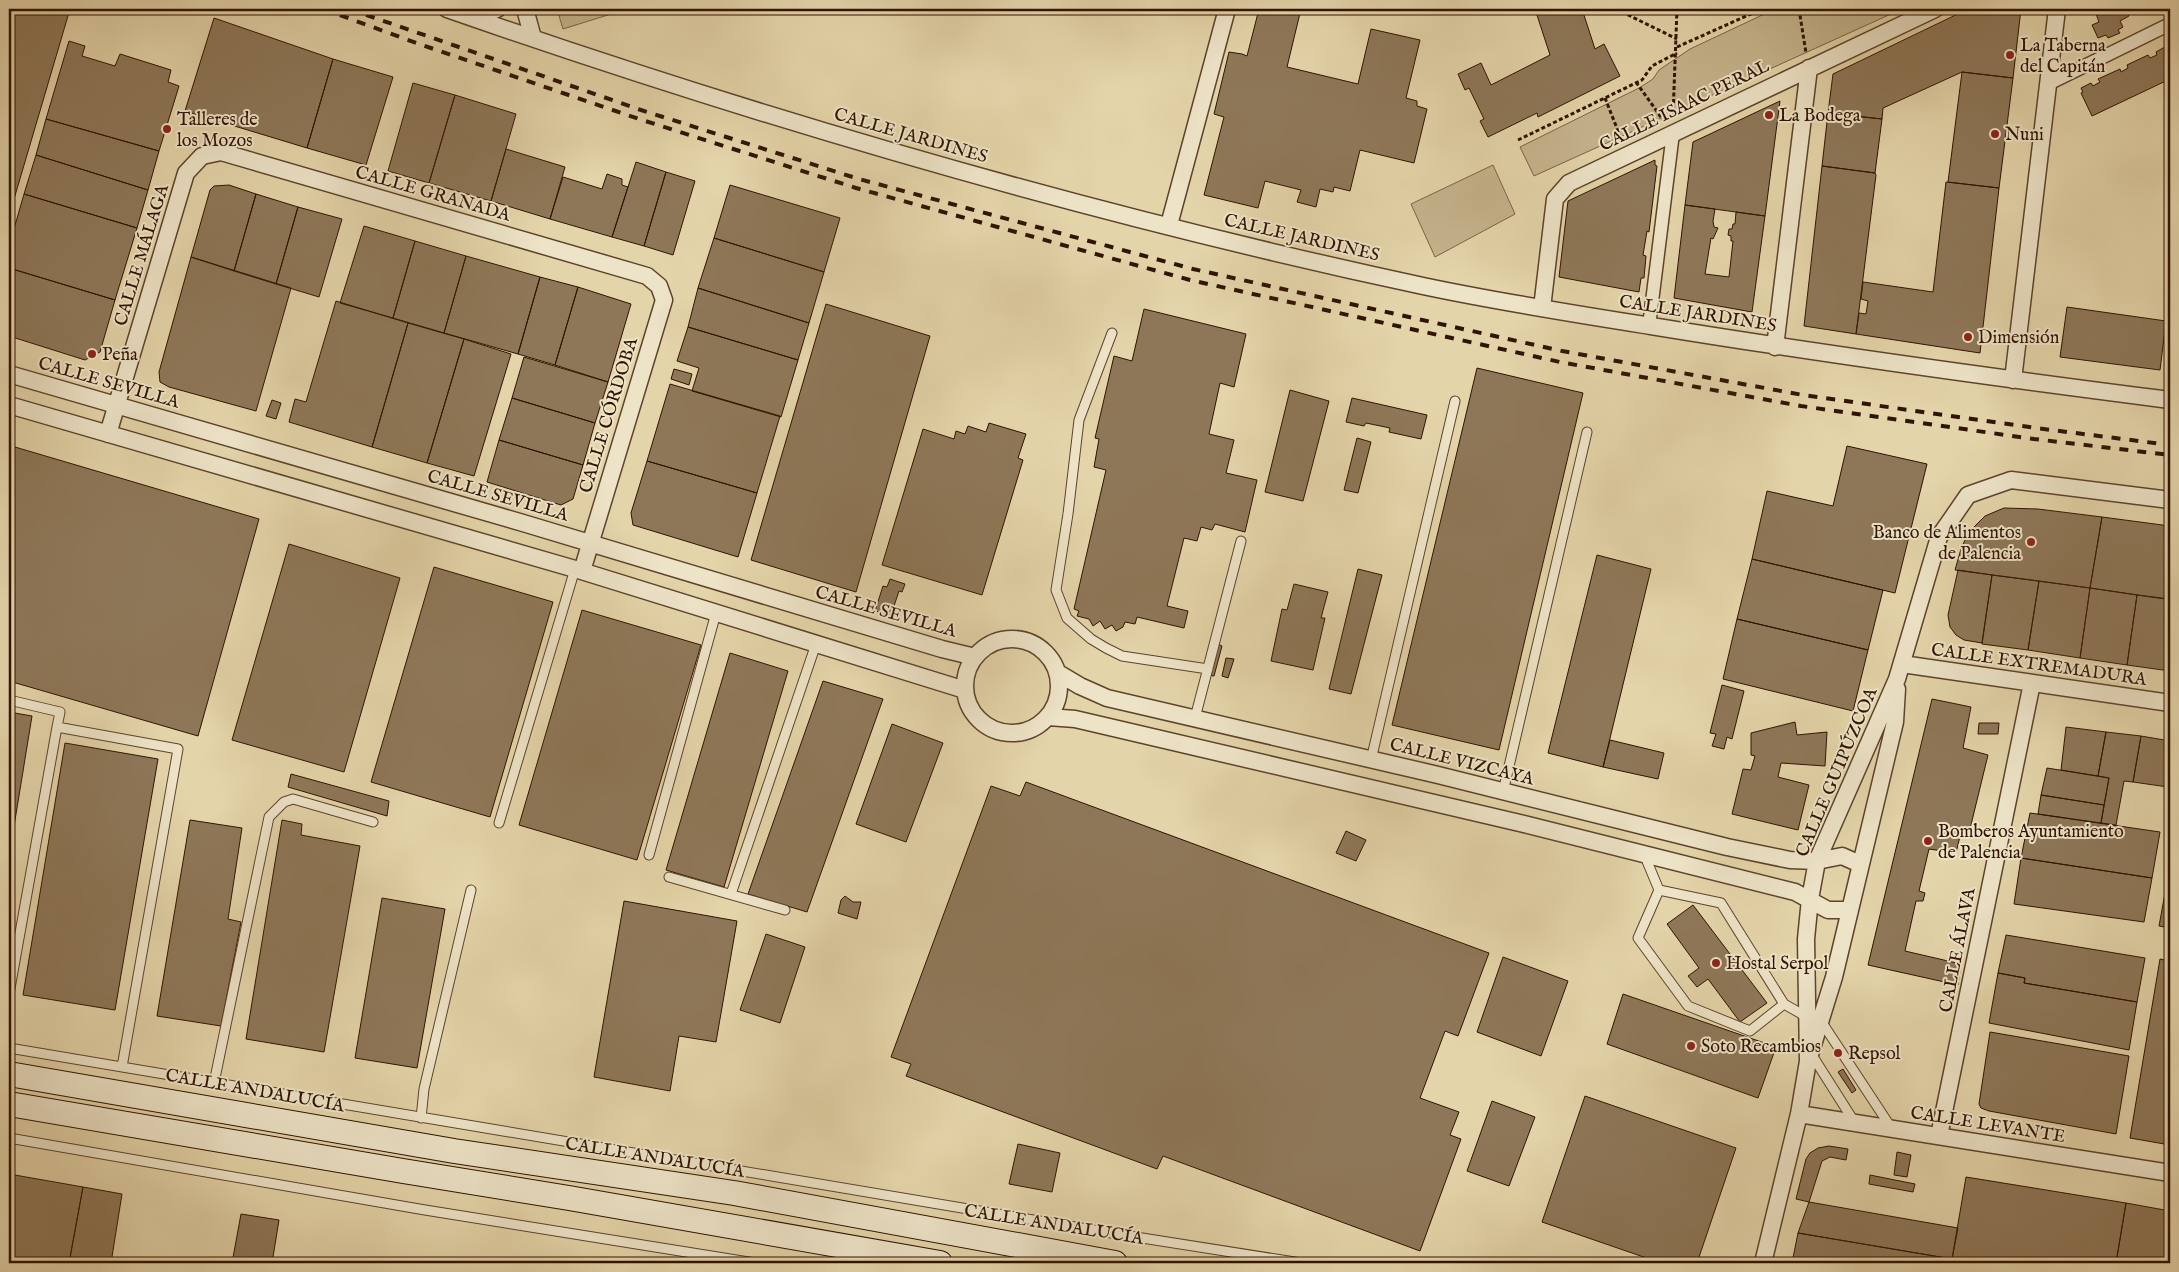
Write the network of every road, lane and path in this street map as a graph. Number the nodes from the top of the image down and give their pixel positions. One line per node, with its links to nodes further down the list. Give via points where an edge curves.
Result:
1 (447, 9): 11 (street, CALLE JARDINES)
2 (497, 9): 11 (street)
3 (525, 9): 13 (street)
4 (1227, 9): 25 (street)
5 (1616, 9): 14 (path)
6 (1677, 9): 14 (path)
7 (1762, 9): 15 (path)
8 (1800, 9): 17 (path)
9 (1935, 9): 17 (street, CALLE ISAAC PERAL)
10 (2056, 9): 19 (street)
11 (465, 15): 13 (street, CALLE JARDINES)
12 (2170, 24): 19 (street)
13 (533, 38): 25 (street, CALLE JARDINES, via 883,150)
14 (1677, 38): 15 (path)
15 (1676, 47): 16 (path)
16 (1677, 53): 18 (path, via 1652,66 1642,80); 21 (path)
17 (1809, 68): 21 (street, CALLE ISAAC PERAL); 30 (street)
18 (1636, 82): 20 (path); 21 (path)
19 (2048, 84): 32 (street)
20 (1604, 98): 22 (path); 23 (path)
21 (1672, 132): 23 (street, CALLE ISAAC PERAL); 28 (street)
22 (1518, 140)
23 (1627, 155): 27 (street, CALLE ISAAC PERAL, via 1569,183 1555,199)
24 (186, 173): 26 (street, CALLE GRANADA, via 202,156 221,152 647,276 659,286); 36 (street, CALLE MÁLAGA)
25 (1169, 225): 27 (street, CALLE JARDINES, via 1426,287)
26 (664, 300): 41 (street, CALLE CÓRDOBA)
27 (1542, 308): 28 (street, CALLE JARDINES)
28 (1649, 326): 30 (street, CALLE JARDINES)
29 (1112, 333): 46 (lane, via 1079,420 1056,590 1066,618 1106,648 1122,656)
30 (1775, 347): 32 (street, CALLE JARDINES)
31 (9, 374): 36 (street, CALLE SEVILLA)
32 (2013, 380): 33 (street, CALLE JARDINES)
33 (2170, 400)
34 (1454, 401): 56 (lane)
35 (9, 405): 38 (street)
36 (117, 405): 38 (street, CALLE MÁLAGA); 41 (street, CALLE SEVILLA)
37 (1587, 432): 58 (lane)
38 (108, 434): 42 (street)
39 (2170, 500): 47 (street, CALLE GUIPÚZCOA, via 2011,480 1968,495 1939,537)
40 (1241, 541): 46 (lane)
41 (591, 543): 42 (street, CALLE CÓRDOBA); 45 (street, CALLE SEVILLA)
42 (578, 570): 43 (street); 60 (lane)
43 (716, 612): 44 (street); 62 (lane)
44 (816, 644): 50 (street); 68 (lane)
45 (975, 657): 48 (street, via 994,642 1024,640 1046,652); 50 (street, via 968,668)
46 (1208, 669): 54 (lane)
47 (1900, 672): 49 (street, CALLE EXTREMADURA); 63 (street, CALLE GUIPÚZCOA); 64 (street, CALLE GUIPÚZCOA, via 1894,722)
48 (1058, 673): 53 (street, via 1059,695); 54 (street, CALLE VIZCAYA, via 1108,698)
49 (2032, 683): 52 (street, CALLE EXTREMADURA); 85 (street, CALLE ÁLAVA)
50 (965, 690): 53 (street, via 972,711 994,730 1024,732 1039,726)
51 (9, 700): 55 (lane, via 60,712)
52 (2170, 703)
53 (1048, 717): 57 (street, via 1075,719)
54 (1194, 718): 56 (street, CALLE VIZCAYA)
55 (57, 727): 72 (lane); 77 (lane, via 178,749)
56 (1371, 760): 57 (street); 58 (street, CALLE VIZCAYA)
57 (1358, 785): 61 (street)
58 (1503, 792): 63 (street, CALLE VIZCAYA, via 1727,847)
59 (373, 822): 79 (lane, via 293,799 284,802 269,817)
60 (498, 823)
61 (1644, 854): 67 (lane); 69 (street, via 1795,892)
62 (650, 855)
63 (1817, 862): 64 (street, CALLE VIZCAYA, via 1842,856); 69 (street, CALLE GUIPÚZCOA)
64 (1860, 864): 71 (street, CALLE GUIPÚZCOA)
65 (668, 877): 68 (lane)
66 (471, 890): 82 (lane, via 424,1089)
67 (1658, 890): 73 (lane, via 1721,903); 73 (lane, via 1638,938 1688,1006 1750,1031)
68 (731, 894): 70 (lane)
69 (1810, 900): 71 (street, via 1828,910); 74 (street, CALLE GUIPÚZCOA, via 1806,939)
70 (785, 910)
71 (1849, 910): 74 (street, CALLE GUIPÚZCOA, via 1834,977)
72 (9, 994)
73 (1784, 1004): 74 (lane)
74 (1814, 1019): 76 (street, CALLE GUIPÚZCOA); 84 (lane)
75 (9, 1048): 77 (lane, CALLE ANDALUCÍA)
76 (1809, 1056): 81 (street, CALLE GUIPÚZCOA); 83 (lane)
77 (122, 1068): 79 (lane, CALLE ANDALUCÍA)
78 (9, 1074): 90 (main road, CALLE ANDALUCÍA, via 454,1151 734,1193)
79 (214, 1083): 82 (lane, CALLE ANDALUCÍA)
80 (9, 1104): 89 (main road)
81 (1800, 1114): 83 (street, CALLE LEVANTE); 92 (street, CALLE GUIPÚZCOA)
82 (421, 1118): 91 (lane, CALLE ANDALUCÍA)
83 (1855, 1123): 84 (street, CALLE LEVANTE)
84 (1892, 1129): 85 (street, CALLE LEVANTE)
85 (1939, 1136): 87 (street, CALLE LEVANTE)
86 (9, 1138): 88 (lane)
87 (2170, 1174)
88 (756, 1263)
89 (940, 1263)
90 (1115, 1263)
91 (1301, 1263)
92 (1764, 1263)

